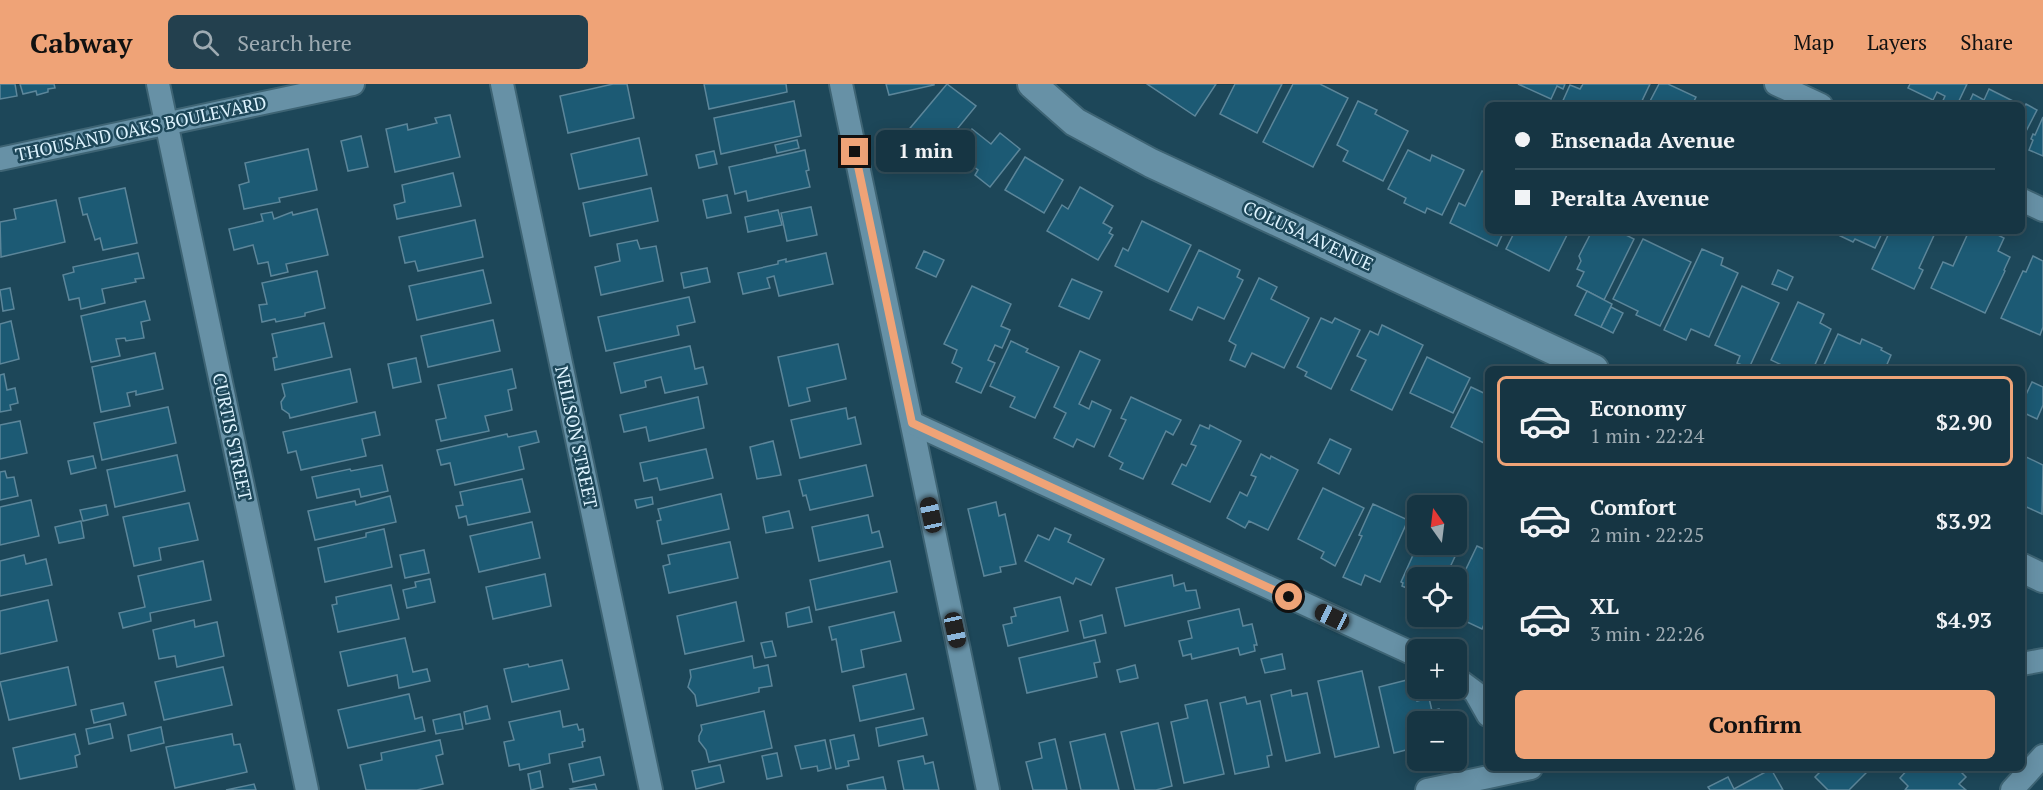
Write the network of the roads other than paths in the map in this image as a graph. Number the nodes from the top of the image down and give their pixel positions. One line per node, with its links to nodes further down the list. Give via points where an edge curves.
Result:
1 (158, 84): 8 (street, CURTIS STREET)
2 (353, 84): 8 (street, THOUSAND OAKS BOULEVARD)
3 (502, 84): 25 (street, NEILSON STREET)
4 (841, 84): 13 (street)
5 (1032, 84): 12 (street, COLUSA AVENUE, via 1075,122 1151,163)
6 (1776, 84): 7 (street)
7 (1815, 102)
8 (166, 124): 9 (street, THOUSAND OAKS BOULEVARD); 24 (street, CURTIS STREET)
9 (0, 159)
10 (2025, 201): 11 (street)
11 (2043, 210)
12 (1588, 366)
13 (912, 423): 16 (street); 26 (street)
14 (2025, 569): 15 (street)
15 (2043, 578)
16 (1407, 651)
17 (2043, 660): 18 (street)
18 (2025, 663)
19 (1467, 686): 20 (street)
20 (1485, 710)
21 (2043, 756): 28 (street)
22 (1522, 771): 23 (street)
23 (1504, 777): 27 (street)
24 (307, 790)
25 (651, 790)
26 (988, 790)
27 (1427, 790)
28 (2012, 790)

